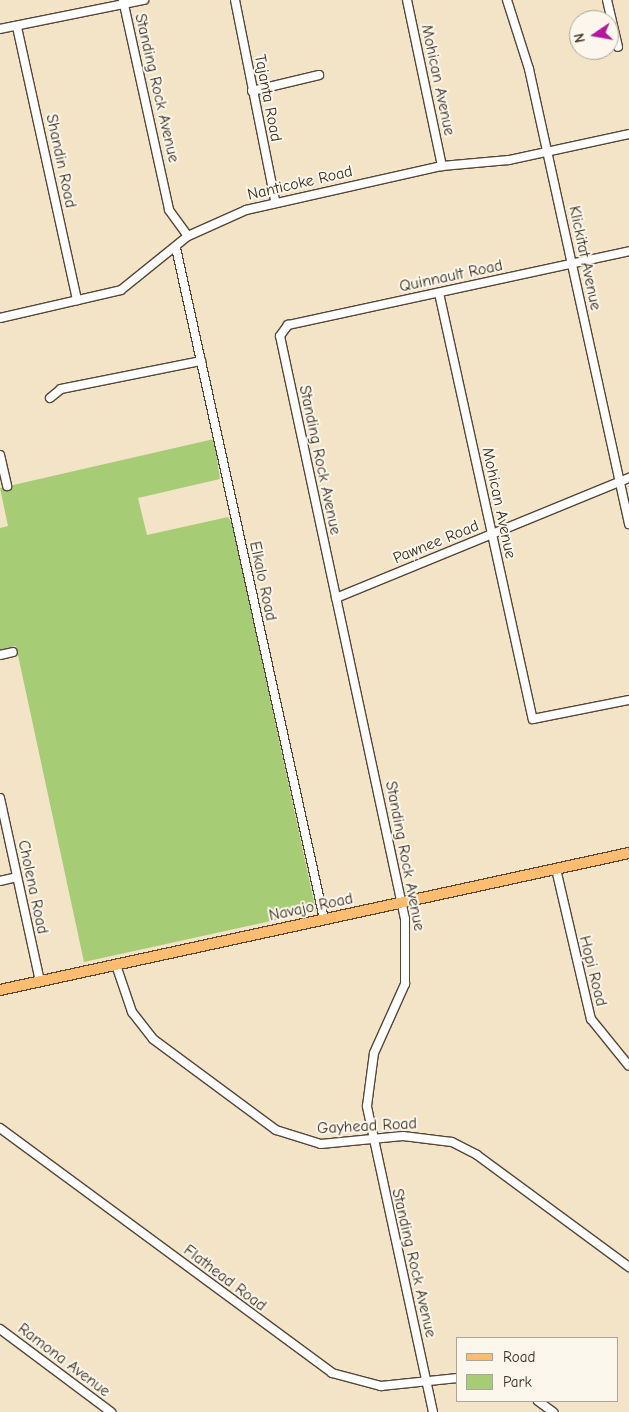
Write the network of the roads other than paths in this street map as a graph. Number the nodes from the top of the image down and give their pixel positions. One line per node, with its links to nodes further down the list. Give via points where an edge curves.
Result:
1 (144, 0): 5 (street)
2 (235, 0): 9 (street, Tajanta Road)
3 (407, 0): 12 (street, Mohican Avenue)
4 (506, 0): 11 (street, Klickitat Avenue, via 529,69)
5 (123, 2): 6 (street); 14 (street, Standing Rock Avenue, via 170,210)
6 (17, 27): 7 (street); 19 (street, Shandin Road)
7 (0, 29)
8 (319, 76): 9 (street)
9 (252, 90): 13 (street, Tajanta Road)
10 (629, 134): 11 (street, Nanticoke Road)
11 (548, 152): 12 (street, Nanticoke Road); 17 (street, Klickitat Avenue)
12 (442, 166): 13 (street, Nanticoke Road)
13 (275, 201): 14 (street, Nanticoke Road)
14 (188, 236): 15 (street, Nanticoke Road)
15 (176, 248): 19 (street, Nanticoke Road, via 121,290); 22 (street, Elkalo Road)
16 (629, 251): 17 (street, Quinnault Road)
17 (572, 264): 18 (street, Quinnault Road); 26 (street, Klickitat Avenue)
18 (438, 293): 21 (street, Quinnault Road, via 288,325); 29 (street, Mohican Avenue)
19 (77, 301): 20 (street, Nanticoke Road)
20 (0, 318)
21 (282, 331): 30 (street, Standing Rock Avenue)
22 (201, 361): 23 (street, via 61,388); 40 (street, Elkalo Road)
23 (50, 398)
24 (0, 455): 27 (street)
25 (629, 478): 26 (street, Pawnee Road)
26 (619, 482): 28 (street, Klickitat Avenue); 29 (street, Pawnee Road)
27 (6, 486)
28 (629, 524)
29 (492, 534): 30 (street, Pawnee Road); 33 (street, Mohican Avenue, via 533,719)
30 (336, 598): 39 (street, Standing Rock Avenue)
31 (13, 652): 32 (street)
32 (0, 655)
33 (629, 700)
34 (0, 798): 37 (street, Cholena Road)
35 (629, 853): 36 (main road, Navajo Road)
36 (556, 869): 39 (main road, Navajo Road); 44 (street, Hopi Road, via 591,1019)
37 (17, 877): 38 (street); 42 (street, Cholena Road)
38 (0, 881)
39 (403, 903): 40 (main road, Navajo Road); 46 (street, Standing Rock Avenue, via 408,968 370,1066 367,1106)
40 (324, 919): 41 (main road, Navajo Road)
41 (116, 965): 42 (main road, Navajo Road); 46 (street, Gayhead Road, via 132,1012 154,1039 260,1120 306,1142)
42 (40, 981): 43 (main road, Navajo Road)
43 (0, 990)
44 (629, 1066)
45 (0, 1128): 50 (street, Flathead Road, via 332,1373 367,1385)
46 (372, 1140): 47 (street, Gayhead Road, via 426,1137 464,1148); 50 (street, Standing Rock Avenue)
47 (629, 1267)
48 (0, 1329): 52 (street, Ramona Avenue)
49 (456, 1378): 50 (street, Flathead Road)
50 (426, 1382): 53 (street, Standing Rock Avenue)
51 (539, 1402): 54 (street)
52 (111, 1412)
53 (433, 1412)
54 (553, 1412)

